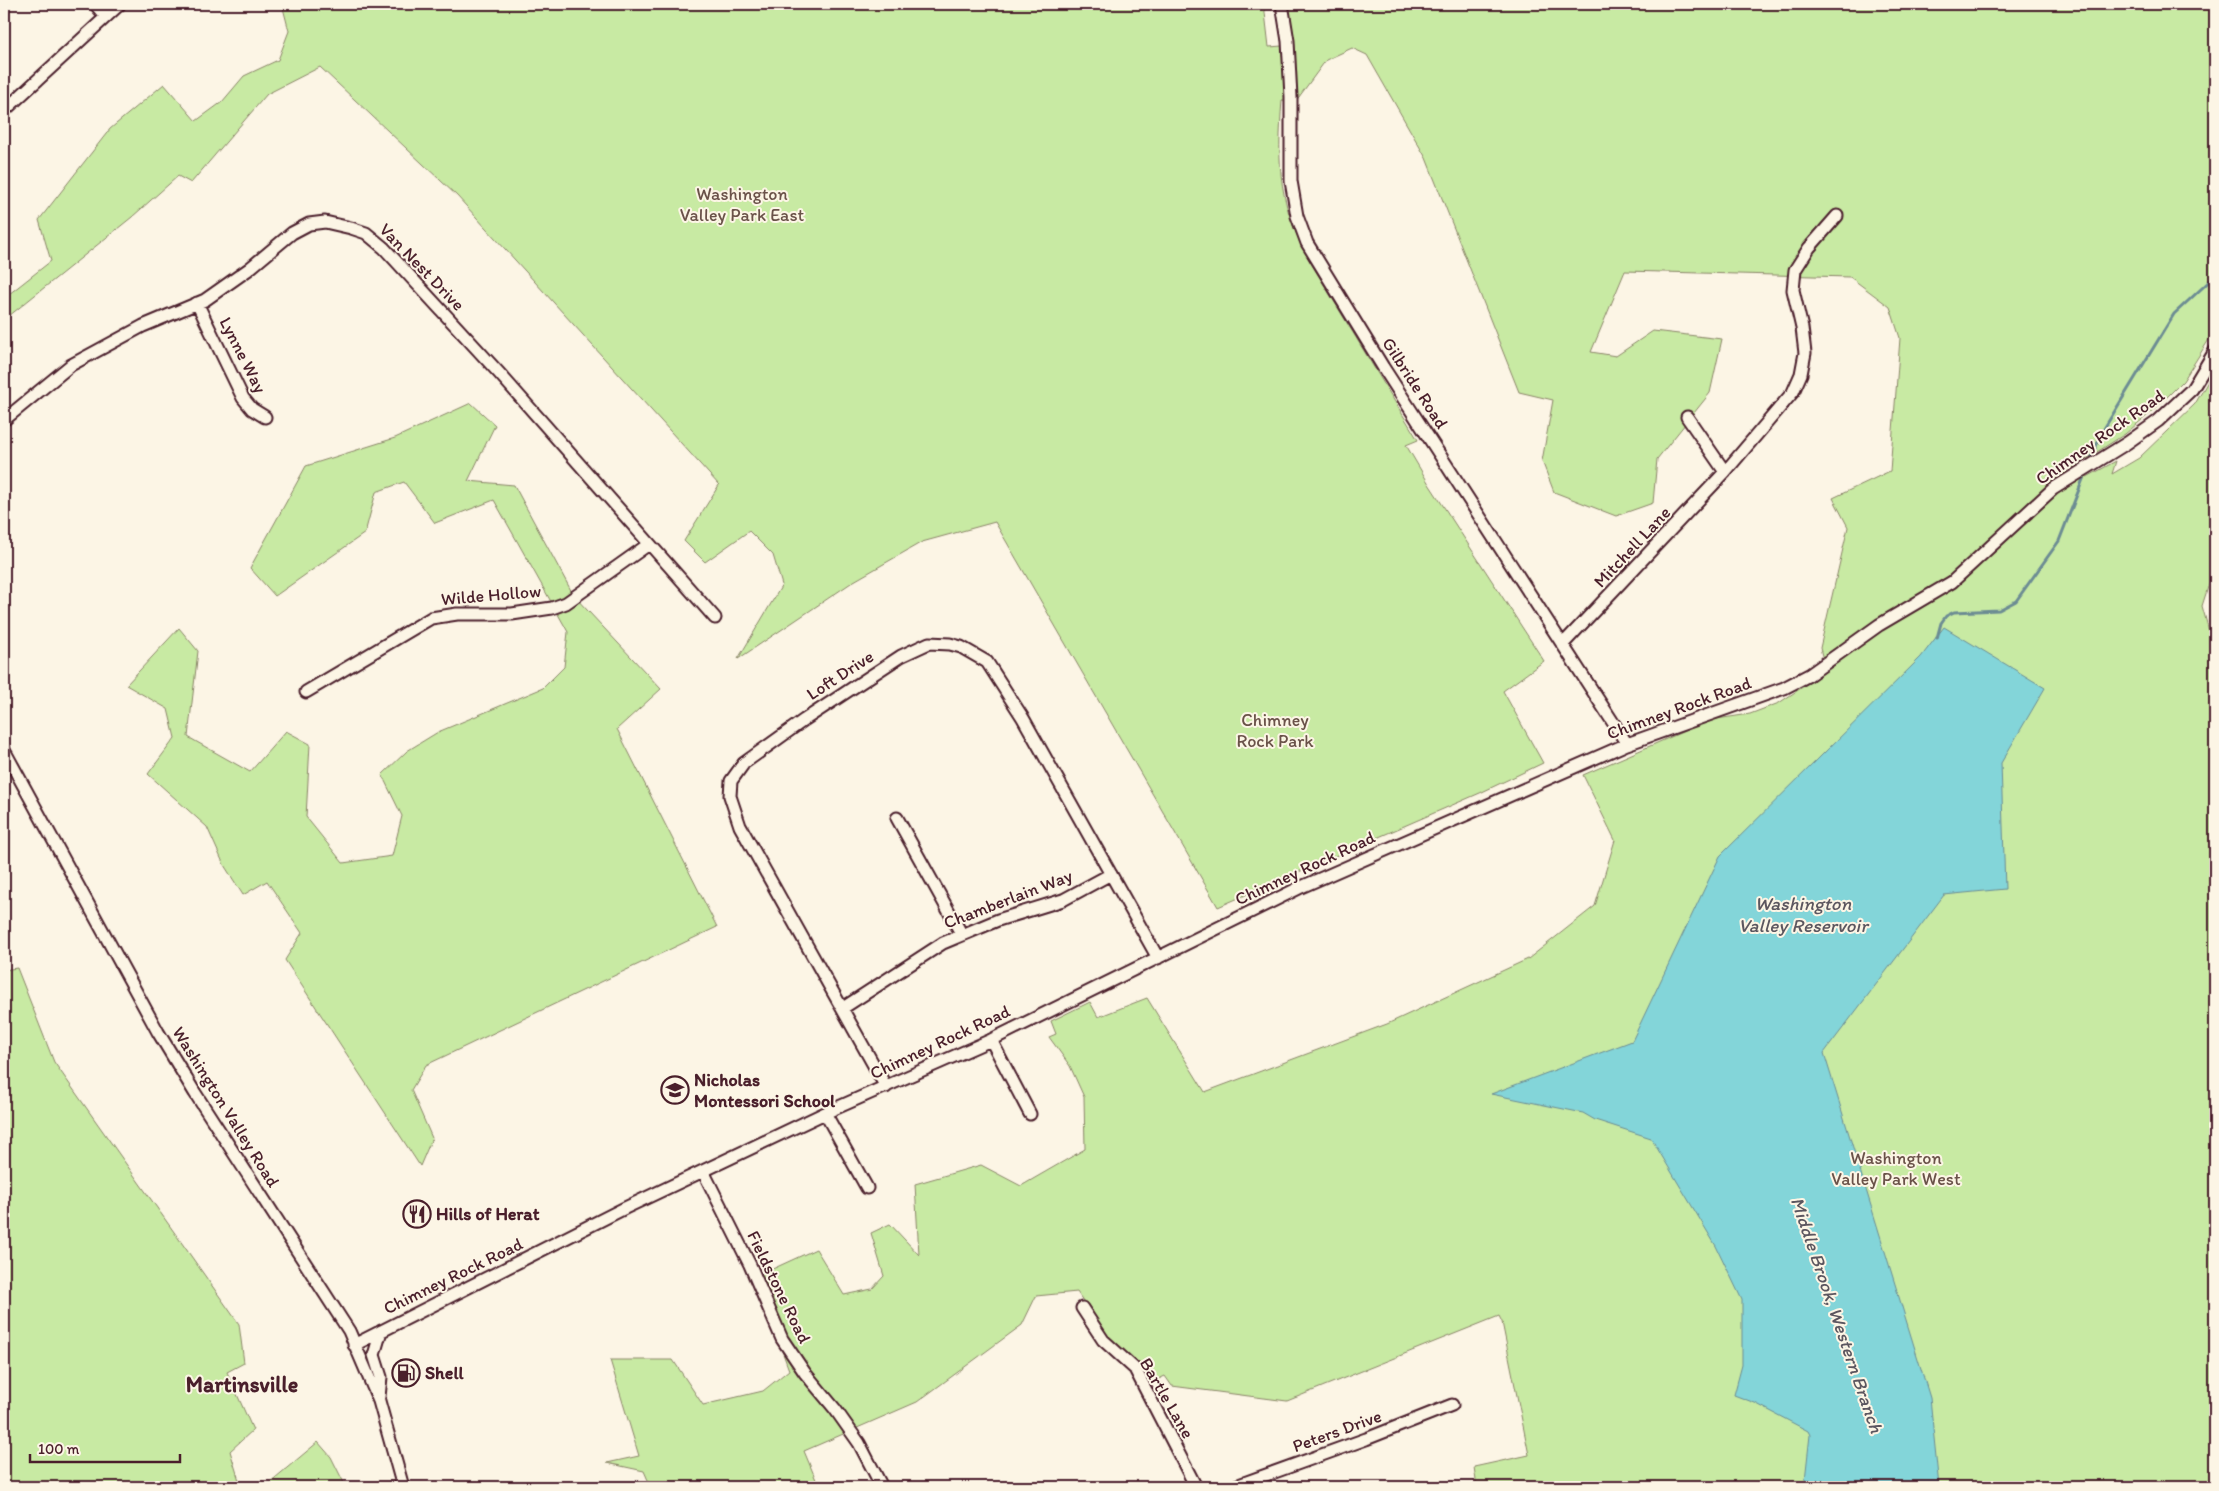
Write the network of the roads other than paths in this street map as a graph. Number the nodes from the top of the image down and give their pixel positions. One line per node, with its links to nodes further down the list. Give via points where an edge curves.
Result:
1 (95, 4): 4 (street)
2 (120, 4): 4 (street)
3 (1282, 4): 15 (street, Gilbride Road, via 1291,97 1291,180 1297,216 1307,243)
4 (106, 17): 5 (street)
5 (4, 111)
6 (1837, 216): 12 (street, Mitchell Lane, via 1795,270 1793,290 1805,353 1801,374 1793,392)
7 (197, 303): 9 (street, Lynne Way, via 243,398); 11 (street, Van Nest Drive, via 143,326 71,365); 13 (street, Van Nest Drive, via 309,224 325,222 366,233 384,248 499,373)
8 (2215, 351): 17 (street, Chimney Rock Road, via 2192,389 2176,406 2127,443 2053,489 1952,582 1879,625 1809,675 1784,688)
9 (265, 417)
10 (1687, 417): 12 (street)
11 (4, 420)
12 (1725, 472): 15 (street, Mitchell Lane)
13 (649, 544): 14 (street, Van Nest Drive); 16 (street, Wilde Hollow, via 566,602 552,608 512,614 458,614 430,618)
14 (715, 618)
15 (1563, 644): 17 (street, Gilbride Road)
16 (306, 692)
17 (1627, 744): 22 (street, Chimney Rock Road, via 1299,888)
18 (4, 750): 32 (street, Washington Valley Road, via 158,1032 327,1295)
19 (896, 818): 21 (street)
20 (1111, 874): 21 (street, Chamberlain Way, via 1062,900); 22 (street, Loft Drive); 23 (street, Loft Drive, via 1023,718 987,662 950,644 929,643 901,656 762,749 744,763 731,781 731,802 740,826)
21 (962, 935): 23 (street, Chamberlain Way)
22 (1158, 958): 24 (street, Chimney Rock Road)
23 (843, 1008): 25 (street, Loft Drive)
24 (991, 1040): 25 (street, Chimney Rock Road); 27 (street)
25 (886, 1087): 26 (street, Chimney Rock Road)
26 (826, 1113): 28 (street, Chimney Rock Road); 29 (street)
27 (1030, 1114)
28 (703, 1171): 31 (street, Chimney Rock Road); 36 (street, Fieldstone Road, via 750,1265 782,1339 859,1443)
29 (868, 1188)
30 (1082, 1308): 37 (street, Bartle Lane, via 1103,1340 1135,1369)
31 (381, 1331): 32 (street, Chimney Rock Road); 33 (street, via 374,1355 381,1377)
32 (354, 1344): 33 (street, Washington Valley Road)
33 (379, 1401): 35 (street, Washington Valley Road)
34 (1452, 1405): 38 (street, Peters Drive, via 1366,1440)
35 (403, 1487)
36 (882, 1487)
37 (1196, 1487)
38 (1233, 1487)

